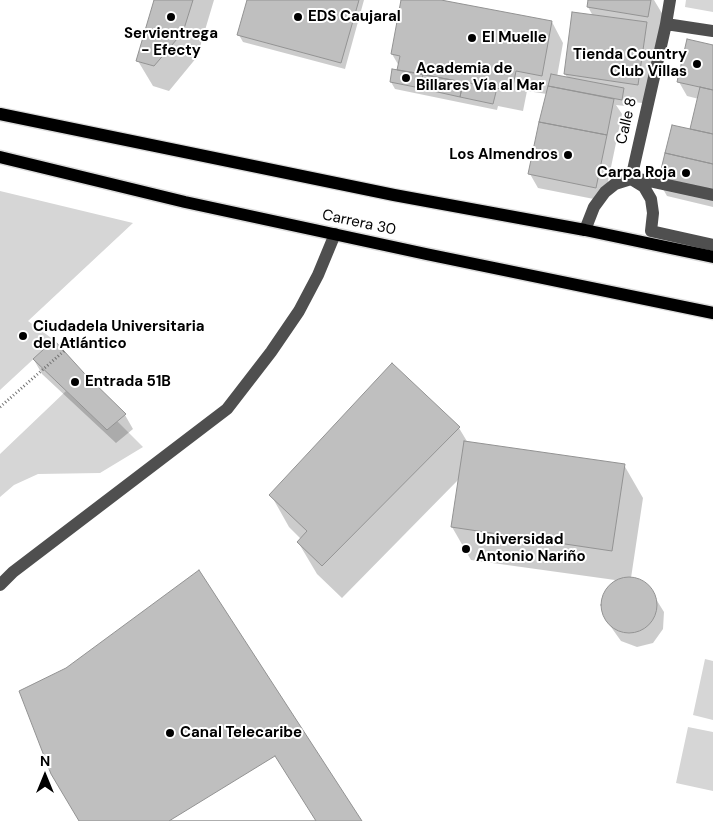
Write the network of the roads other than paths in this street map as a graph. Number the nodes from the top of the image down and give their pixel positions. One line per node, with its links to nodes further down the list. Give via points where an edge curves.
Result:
1 (670, 0): 2 (street, Calle 8)
2 (666, 24): 3 (street); 6 (street, Calle 8)
3 (713, 31)
4 (0, 114): 8 (main road, via 394,195)
5 (0, 157): 9 (main road, Carrera 30)
6 (631, 178): 7 (street); 8 (street, via 605,192 594,207); 10 (street, via 644,187 651,199 651,231)
7 (713, 195)
8 (585, 230): 11 (main road)
9 (335, 234): 12 (main road, Carrera 30); 13 (street, via 299,311 272,352 227,409)
10 (713, 245)
11 (713, 257)
12 (713, 313)
13 (0, 585)

